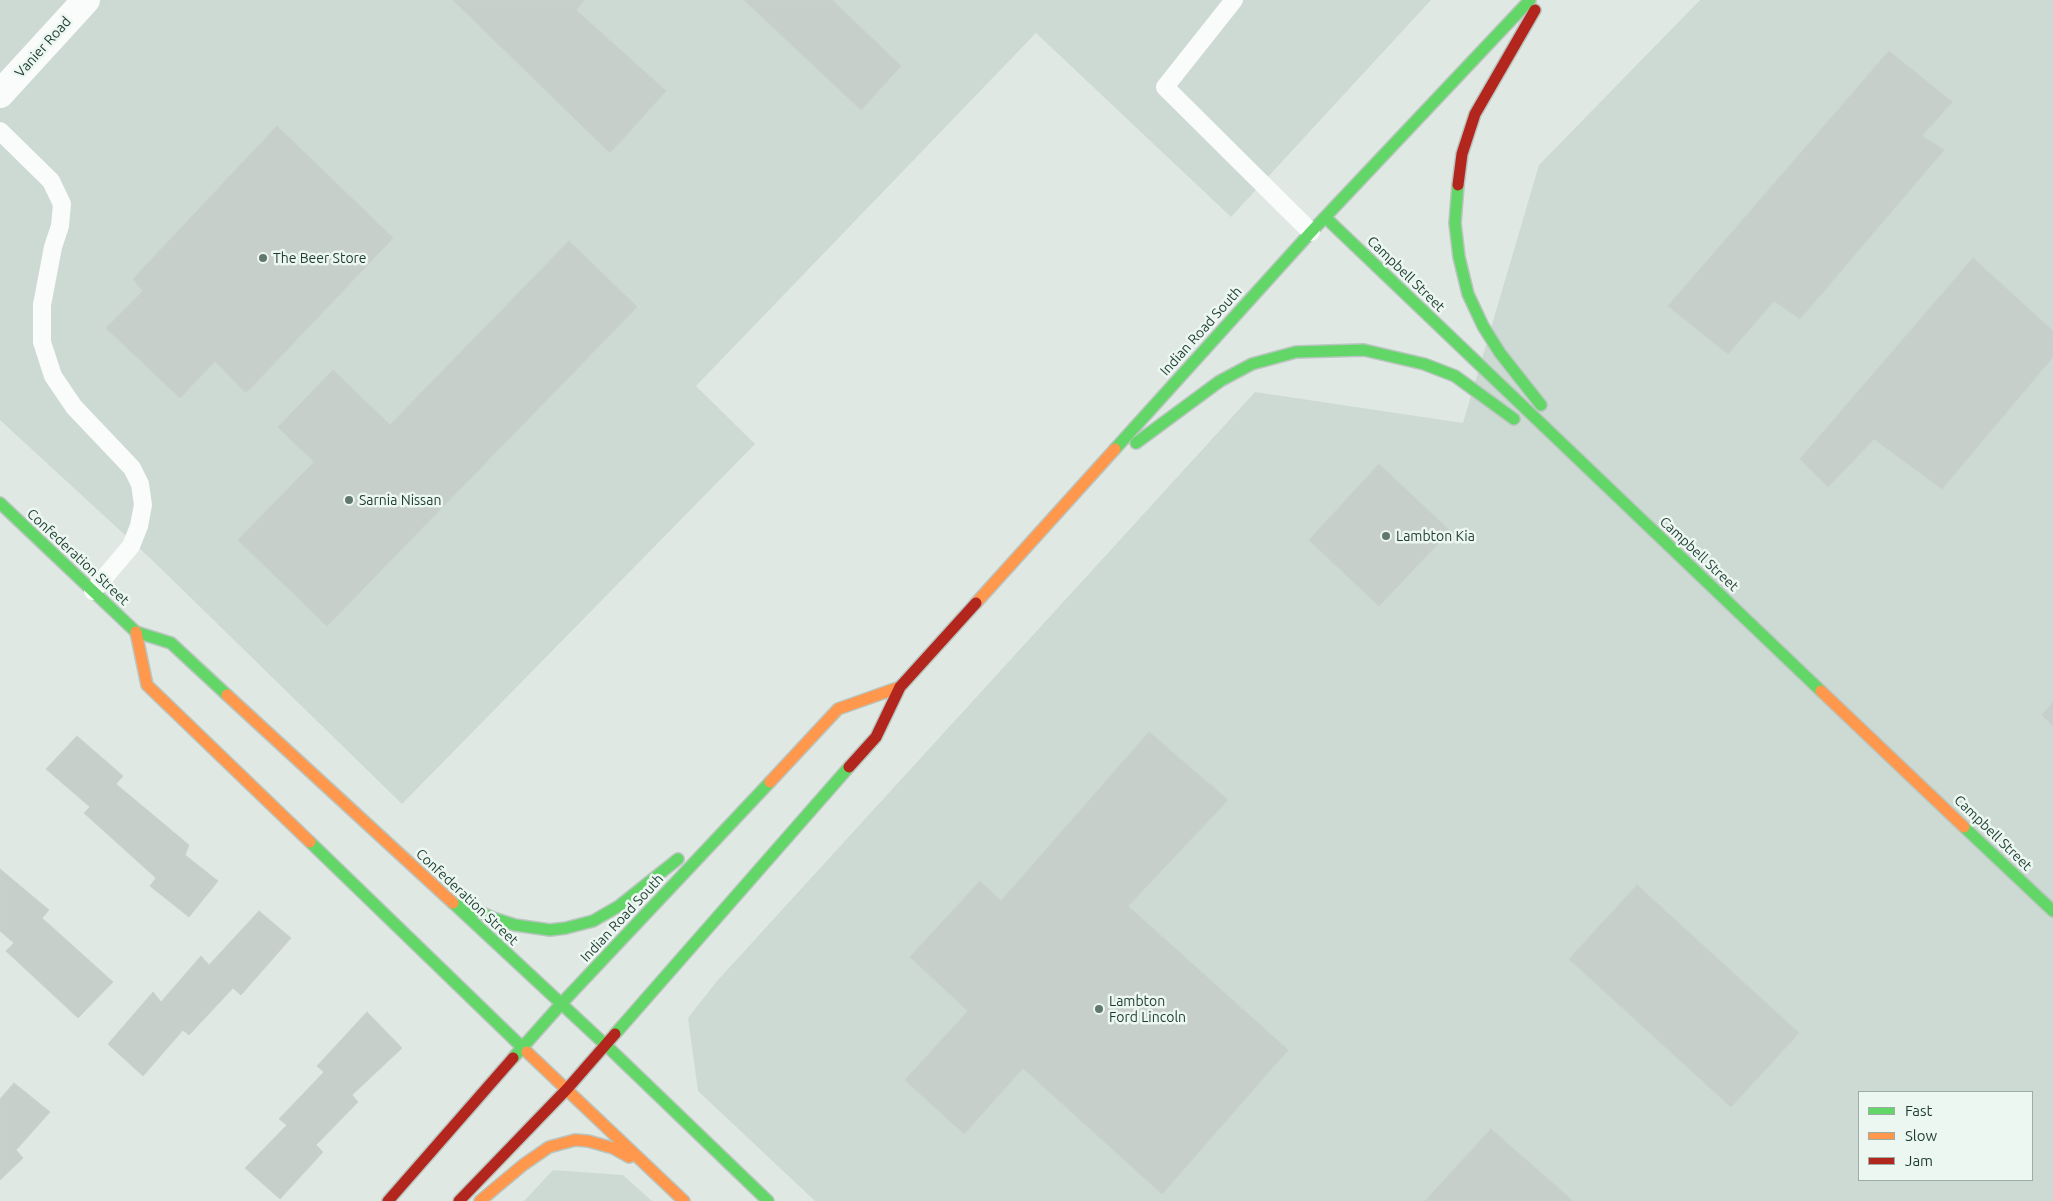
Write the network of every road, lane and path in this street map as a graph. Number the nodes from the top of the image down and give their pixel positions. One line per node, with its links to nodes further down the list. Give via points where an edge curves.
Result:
1 (86, 0): 5 (street, Vanier Road)
2 (1234, 0): 8 (lane, via 1165,87)
3 (1530, 0): 7 (main road, Indian Road South)
4 (1540, 0): 12 (main road, via 1475,114 1462,154 1455,223 1459,257 1468,294 1500,353)
5 (0, 94)
6 (0, 130): 14 (lane, via 51,181 62,204 42,305 42,342 53,376 74,407 132,468 140,484 143,505 140,526 131,546)
7 (1325, 217): 8 (main road, Indian Road South); 12 (main road, Campbell Street)
8 (1311, 232): 11 (main road, Indian Road South)
9 (1524, 427): 11 (main road, via 1455,376 1424,364 1364,350 1296,352 1252,364 1220,381)
10 (1540, 439): 12 (main road)
11 (1086, 480): 16 (main road, Indian Road South)
12 (1618, 499): 19 (main road, Campbell Street)
13 (0, 503): 14 (main road, Confederation Street)
14 (93, 591): 15 (main road, Confederation Street)
15 (136, 632): 18 (main road, Confederation Street, via 171,643); 22 (main road, via 147,685)
16 (900, 687): 17 (main road, Indian Road South, via 838,709); 21 (main road, Indian Road South, via 876,737)
17 (772, 780): 18 (main road, via 619,906 594,921 550,930 515,925); 20 (main road, Indian Road South)
18 (441, 894): 20 (main road, Confederation Street)
19 (2053, 911)
20 (561, 1004): 21 (main road, Confederation Street); 22 (main road, Indian Road South)
21 (606, 1045): 23 (main road, Indian Road South); 29 (main road, Confederation Street)
22 (523, 1048): 23 (main road); 25 (main road, Indian Road South)
23 (567, 1089): 24 (main road); 26 (main road, Indian Road South)
24 (648, 1167): 27 (main road, via 601,1144 568,1142 549,1147); 28 (main road)
25 (388, 1201)
26 (458, 1201)
27 (480, 1201)
28 (684, 1201)
29 (768, 1201)

